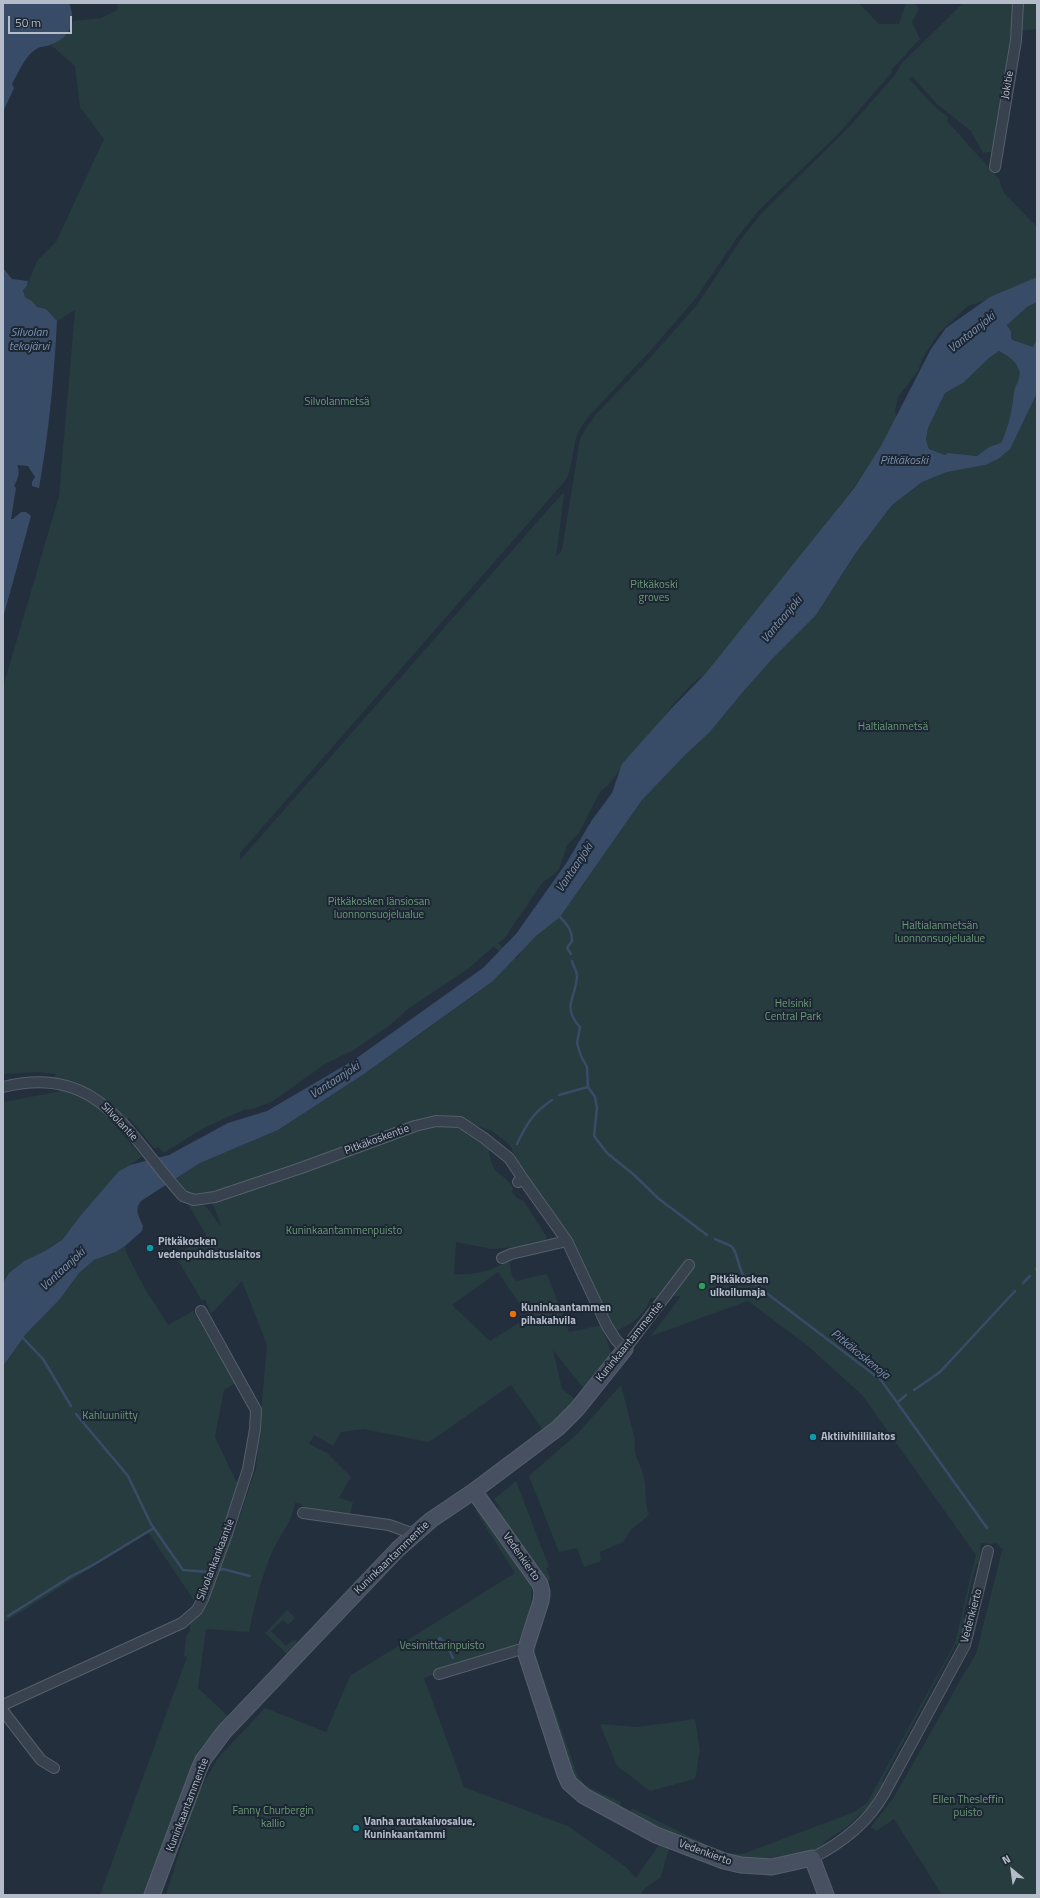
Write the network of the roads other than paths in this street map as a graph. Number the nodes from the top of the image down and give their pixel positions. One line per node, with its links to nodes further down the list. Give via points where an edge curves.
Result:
1 (1018, 3): 2 (street, Jokitie, via 1016,40)
2 (995, 167)
3 (3, 1087): 4 (street, Silvolantie, via 30,1081 54,1082 84,1092 104,1105 125,1126 174,1186 187,1198 194,1200)
4 (215, 1197): 5 (street, Pitkäkoskentie, via 415,1126 436,1121 460,1122 509,1158 520,1181)
5 (567, 1241): 6 (street); 9 (street, Pitkäkoskentie, via 607,1326)
6 (502, 1258)
7 (689, 1265): 9 (street, Kuninkaantammentie)
8 (201, 1311): 16 (street, Silvolankankaantie, via 256,1410 248,1469 203,1599 182,1623)
9 (625, 1349): 10 (street, Kuninkaantammentie, via 558,1428)
10 (474, 1491): 12 (street, Kuninkaantammentie); 14 (street, Vedenkierto, via 540,1584 541,1601)
11 (301, 1515): 12 (street, via 389,1525)
12 (414, 1534): 20 (street, Kuninkaantammentie, via 235,1719 211,1748 199,1769)
13 (988, 1550): 19 (street, Vedenkierto, via 965,1646 866,1826)
14 (525, 1648): 15 (street); 19 (street, Vedenkierto, via 565,1774 575,1790 656,1835 724,1861 772,1867)
15 (439, 1674)
16 (3, 1706)
17 (3, 1711): 18 (street, via 42,1760)
18 (54, 1768)
19 (812, 1858): 21 (street)
20 (152, 1895)
21 (826, 1895)

